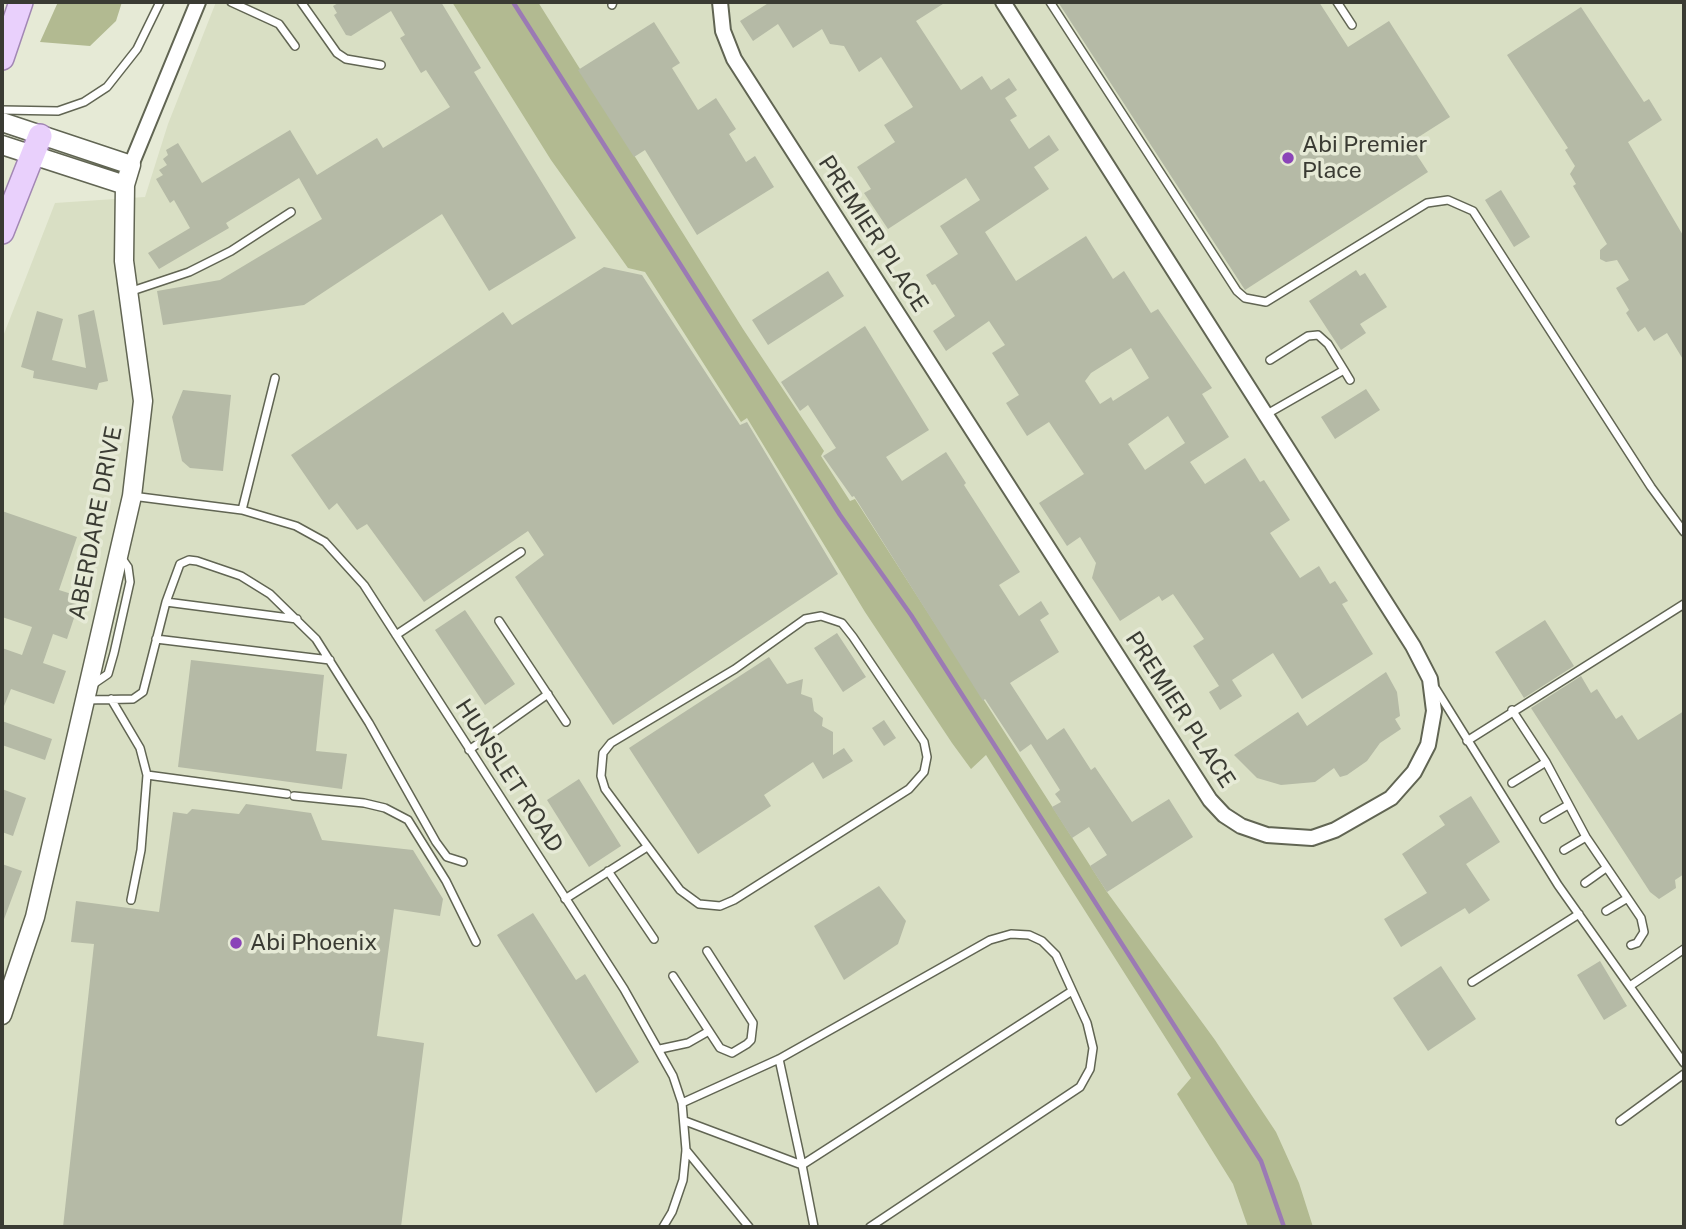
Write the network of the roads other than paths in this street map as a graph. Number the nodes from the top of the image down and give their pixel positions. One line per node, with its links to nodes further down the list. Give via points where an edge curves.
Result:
1 (20, 2): 12 (main road)
2 (160, 2): 14 (lane, via 137,48 107,87 58,111)
3 (198, 2): 17 (street, ABERDARE DRIVE)
4 (231, 2): 11 (lane, via 278,24)
5 (301, 2): 13 (lane, via 337,53)
6 (720, 2): 38 (street, PREMIER PLACE, via 723,31 734,59 1210,800 1224,815 1267,835 1312,838 1382,804 1414,772 1427,745 1434,711)
7 (1003, 2): 26 (street, PREMIER PLACE)
8 (1050, 2): 29 (lane, via 1230,280 1255,303 1266,302 1427,203 1448,201 1473,211)
9 (1337, 2): 10 (lane)
10 (1352, 25)
11 (295, 46)
12 (2, 57)
13 (381, 65)
14 (3, 113): 16 (street)
15 (2, 145): 16 (street)
16 (37, 146): 17 (street); 18 (street); 20 (main road)
17 (131, 165): 18 (street, ABERDARE DRIVE)
18 (125, 185): 21 (street, ABERDARE DRIVE, via 123,243)
19 (291, 212): 21 (lane, via 189,272)
20 (2, 232)
21 (129, 292): 27 (street, ABERDARE DRIVE, via 143,401)
22 (1270, 360): 23 (lane, via 1308,336 1318,335)
23 (1344, 370): 25 (lane); 26 (lane)
24 (275, 378): 28 (lane)
25 (1350, 380)
26 (1267, 414): 38 (street, PREMIER PLACE)
27 (132, 496): 28 (lane, HUNSLET ROAD); 39 (street, ABERDARE DRIVE)
28 (242, 510): 35 (lane, HUNSLET ROAD, via 296,526 325,542 351,568)
29 (1684, 531)
30 (521, 552): 35 (lane)
31 (166, 602): 33 (lane); 33 (lane, via 176,570 189,560 256,584); 36 (lane)
32 (1684, 604): 42 (lane)
33 (298, 619): 37 (lane)
34 (499, 621): 40 (lane)
35 (396, 635): 45 (lane, HUNSLET ROAD)
36 (156, 639): 37 (lane); 41 (lane, via 143,692 133,699)
37 (330, 660): 54 (lane, via 436,842 447,857)
38 (1430, 679): 44 (lane)
39 (86, 693): 41 (lane); 72 (street, ABERDARE DRIVE, via 35,917)
40 (548, 694): 43 (lane); 45 (lane)
41 (111, 699): 47 (lane, via 140,748)
42 (1513, 710): 44 (lane); 46 (lane)
43 (566, 722)
44 (1467, 741): 62 (lane)
45 (469, 750): 59 (lane, HUNSLET ROAD)
46 (1546, 762): 48 (lane); 49 (lane)
47 (147, 775): 60 (lane, via 141,850); 64 (lane, via 385,808 408,820)
48 (1512, 783)
49 (1567, 804): 50 (lane); 51 (lane)
50 (1544, 819)
51 (1586, 837): 53 (lane); 55 (lane)
52 (647, 846): 52 (lane, via 689,899 720,906 860,822 918,781 927,757 924,742 842,623 821,616 805,619 735,669 611,743 600,763 605,789); 56 (lane)
53 (1564, 849)
54 (463, 862)
55 (1606, 868): 57 (lane); 58 (lane)
56 (608, 871): 59 (lane); 63 (lane)
57 (1585, 883)
58 (1626, 898): 61 (lane); 65 (lane, via 1644,925 1640,938)
59 (565, 899): 74 (lane, HUNSLET ROAD)
60 (131, 900)
61 (1606, 911)
62 (1579, 914): 69 (lane); 70 (lane)
63 (653, 939)
64 (476, 942)
65 (1631, 945)
66 (1684, 949): 70 (lane)
67 (707, 951): 73 (lane, via 753,1023 747,1044 732,1053 720,1048)
68 (673, 976): 73 (lane)
69 (1472, 982)
70 (1630, 986): 76 (lane)
71 (1072, 991): 75 (lane, via 1056,955 1042,941 1011,934 990,940); 82 (lane); 86 (lane, via 1093,1048 1090,1069 1080,1087)
72 (2, 1015)
73 (709, 1031): 74 (lane, via 688,1043)
74 (660, 1049): 78 (lane, HUNSLET ROAD)
75 (779, 1059): 78 (lane); 82 (lane)
76 (1684, 1063)
77 (1684, 1074): 80 (lane)
78 (682, 1103): 79 (lane, HUNSLET ROAD)
79 (685, 1121): 81 (lane, HUNSLET ROAD); 82 (lane)
80 (1620, 1121)
81 (686, 1150): 83 (lane, HUNSLET ROAD, via 683,1180); 84 (lane)
82 (802, 1165): 85 (lane)
83 (663, 1227)
84 (749, 1227)
85 (814, 1227)
86 (870, 1227)

